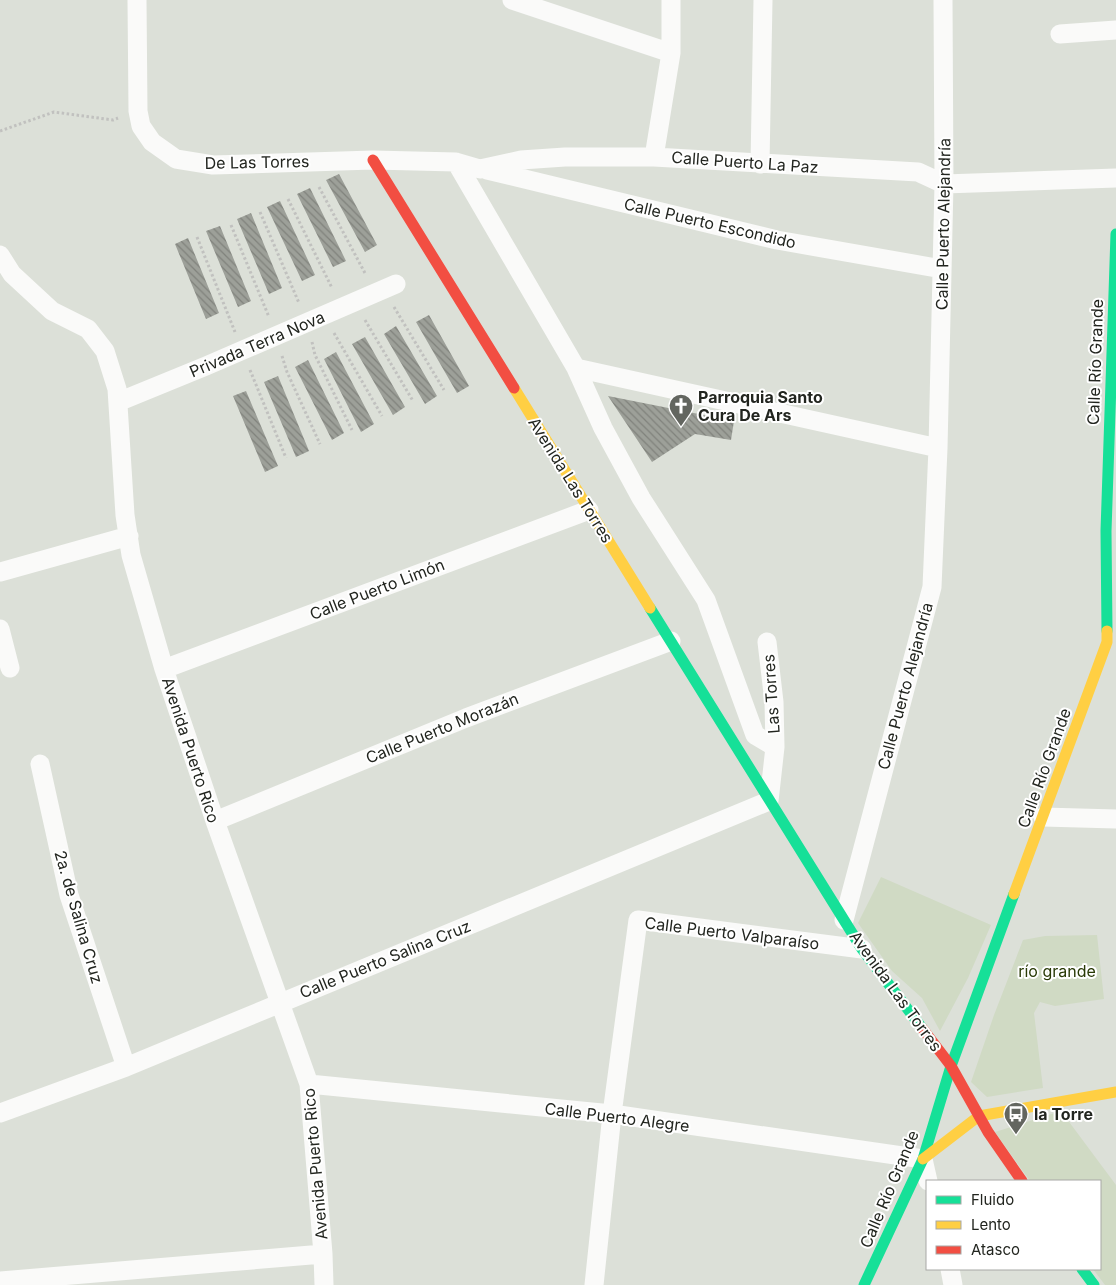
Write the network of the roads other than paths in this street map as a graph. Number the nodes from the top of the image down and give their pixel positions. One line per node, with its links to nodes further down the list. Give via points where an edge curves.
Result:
1 (137, 0): 10 (street, De Las Torres, via 138,111 141,126 152,142 176,159 212,165)
2 (512, 0): 8 (street)
3 (670, 0): 8 (street)
4 (763, 0): 12 (street)
5 (943, 0): 15 (street, Calle Puerto Alejandría)
6 (1116, 30): 7 (street)
7 (1060, 34)
8 (671, 53): 9 (street)
9 (654, 157): 12 (street, Calle Puerto La Paz); 13 (street, Calle Puerto La Paz, via 521,160)
10 (373, 160): 11 (street, Calle Puerto La Paz); 23 (street, Avenida Las Torres)
11 (456, 162): 13 (street, Calle Puerto La Paz); 20 (street)
12 (760, 164): 15 (street, Calle Puerto La Paz, via 918,172)
13 (480, 169): 18 (street, Calle Puerto Escondido, via 776,240)
14 (1116, 178): 15 (street, Calle Puerto La Paz)
15 (944, 184): 18 (street, Calle Puerto Alejandría)
16 (1116, 234): 24 (street, Calle Río Grande)
17 (0, 254): 21 (street, Avenida Puerto Rico, via 12,274 52,310 88,329 105,351)
18 (942, 269): 22 (street, Calle Puerto Alejandría)
19 (385, 289): 21 (street, Privada Terra Nova)
20 (576, 368): 22 (street); 33 (street, via 603,428 641,498 706,600 755,735)
21 (118, 402): 25 (street, Avenida Puerto Rico)
22 (938, 448): 39 (street, Calle Puerto Alejandría, via 932,587)
23 (589, 510): 28 (street, Avenida Las Torres); 32 (street, Calle Puerto Limón)
24 (1111, 531): 30 (street, Calle Río Grande)
25 (128, 536): 26 (street); 32 (street, Avenida Puerto Rico)
26 (0, 572)
27 (0, 629): 31 (street)
28 (671, 641): 35 (street, Avenida Las Torres); 38 (street, Calle Puerto Morazán, via 466,718)
29 (767, 642): 33 (street, Las Torres, via 774,702)
30 (1112, 642): 36 (street, Calle Río Grande)
31 (10, 668)
32 (164, 669): 38 (street, Avenida Puerto Rico)
33 (774, 747): 35 (street)
34 (40, 764): 43 (street, 2a. de Salina Cruz, via 69,895)
35 (769, 801): 39 (street, Avenida Las Torres); 41 (street, Calle Puerto Salina Cruz)
36 (1043, 817): 37 (street); 42 (street, Calle Río Grande)
37 (1116, 819)
38 (215, 821): 41 (street, Avenida Puerto Rico)
39 (844, 920): 40 (street, Avenida Las Torres)
40 (862, 949): 42 (street, Avenida Las Torres); 47 (street, Calle Puerto Valparaíso, via 638,920)
41 (280, 1003): 43 (street, Calle Puerto Salina Cruz); 44 (street, Avenida Puerto Rico)
42 (951, 1066): 48 (street, Avenida Las Torres); 49 (street, Calle Río Grande)
43 (126, 1067): 46 (street, Calle Puerto Salina Cruz)
44 (309, 1084): 47 (street, Calle Puerto Alegre); 52 (street, Avenida Puerto Rico)
45 (1116, 1092): 48 (street)
46 (0, 1113)
47 (612, 1114): 49 (street, Calle Puerto Alegre); 57 (street, Calle Puerto Valparaíso)
48 (979, 1116): 49 (street); 51 (street, Avenida Las Torres)
49 (923, 1159): 50 (street); 58 (street, Calle Río Grande)
50 (928, 1180)
51 (1021, 1180)
52 (323, 1254): 55 (street); 56 (street, Avenida Puerto Rico)
53 (950, 1270): 59 (street)
54 (1083, 1270): 60 (street)
55 (0, 1281)
56 (324, 1285)
57 (594, 1285)
58 (864, 1285)
59 (954, 1285)
60 (1094, 1285)

